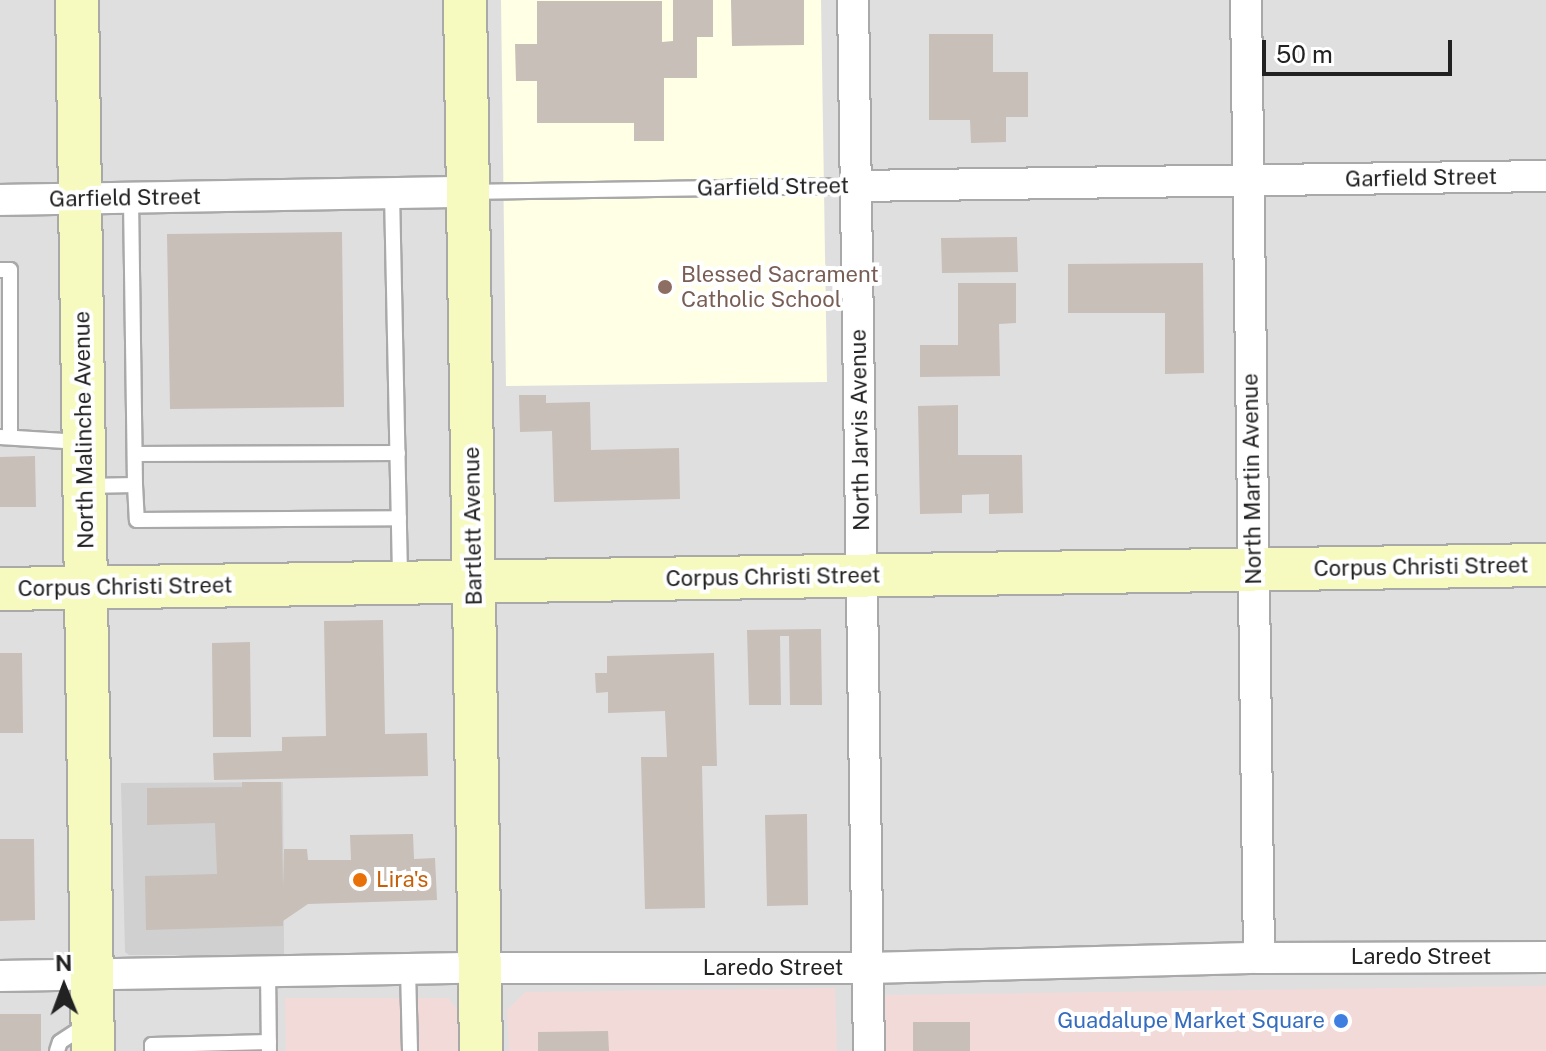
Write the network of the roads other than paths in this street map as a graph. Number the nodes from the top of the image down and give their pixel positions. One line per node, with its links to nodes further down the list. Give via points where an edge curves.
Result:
1 (77, 0): 11 (main road, North Malinche Avenue)
2 (465, 0): 8 (main road, Bartlett Avenue)
3 (853, 0): 7 (street, North Jarvis Avenue)
4 (1246, 0): 6 (street, North Martin Avenue)
5 (1546, 176): 6 (street, Garfield Street)
6 (1248, 180): 7 (street, Garfield Street); 22 (street, North Martin Avenue)
7 (856, 186): 8 (lane, Garfield Street); 23 (street, North Jarvis Avenue)
8 (468, 192): 9 (street, Garfield Street); 24 (main road, Bartlett Avenue)
9 (392, 193): 10 (street, Garfield Street); 16 (lane)
10 (131, 197): 11 (street, Garfield Street); 17 (lane)
11 (80, 198): 12 (street, Garfield Street); 15 (main road, North Malinche Avenue)
12 (0, 200)
13 (0, 270): 14 (lane, via 10,270)
14 (5, 437): 15 (lane)
15 (85, 443): 19 (main road, North Malinche Avenue)
16 (398, 453): 17 (lane); 20 (lane)
17 (135, 454): 18 (lane)
18 (135, 485): 19 (lane); 20 (lane, via 137,520)
19 (85, 486): 26 (main road, North Malinche Avenue)
20 (399, 518): 25 (lane)
21 (1546, 565): 22 (main road, Corpus Christi Street)
22 (1254, 569): 23 (main road, Corpus Christi Street); 29 (street, North Martin Avenue)
23 (862, 576): 24 (main road, Corpus Christi Street); 31 (street, North Jarvis Avenue)
24 (474, 581): 25 (main road, Corpus Christi Street); 30 (main road, Bartlett Avenue)
25 (400, 583): 26 (main road, Corpus Christi Street)
26 (86, 588): 27 (main road, Corpus Christi Street); 34 (main road, North Malinche Avenue)
27 (0, 589)
28 (1546, 957): 29 (street, Laredo Street)
29 (1259, 958): 31 (street, Laredo Street)
30 (480, 968): 31 (street, Laredo Street); 32 (street, Laredo Street); 41 (main road, Bartlett Avenue)
31 (868, 968): 42 (street, North Jarvis Avenue)
32 (408, 969): 33 (street, Laredo Street); 40 (lane)
33 (268, 971): 34 (street, Laredo Street); 37 (lane)
34 (92, 974): 35 (street, Laredo Street); 36 (main road, North Malinche Avenue)
35 (0, 976)
36 (93, 1036): 38 (lane, via 69,1034)
37 (269, 1046): 39 (lane, via 152,1045)
38 (57, 1051)
39 (152, 1051)
40 (410, 1051)
41 (481, 1051)
42 (869, 1051)

